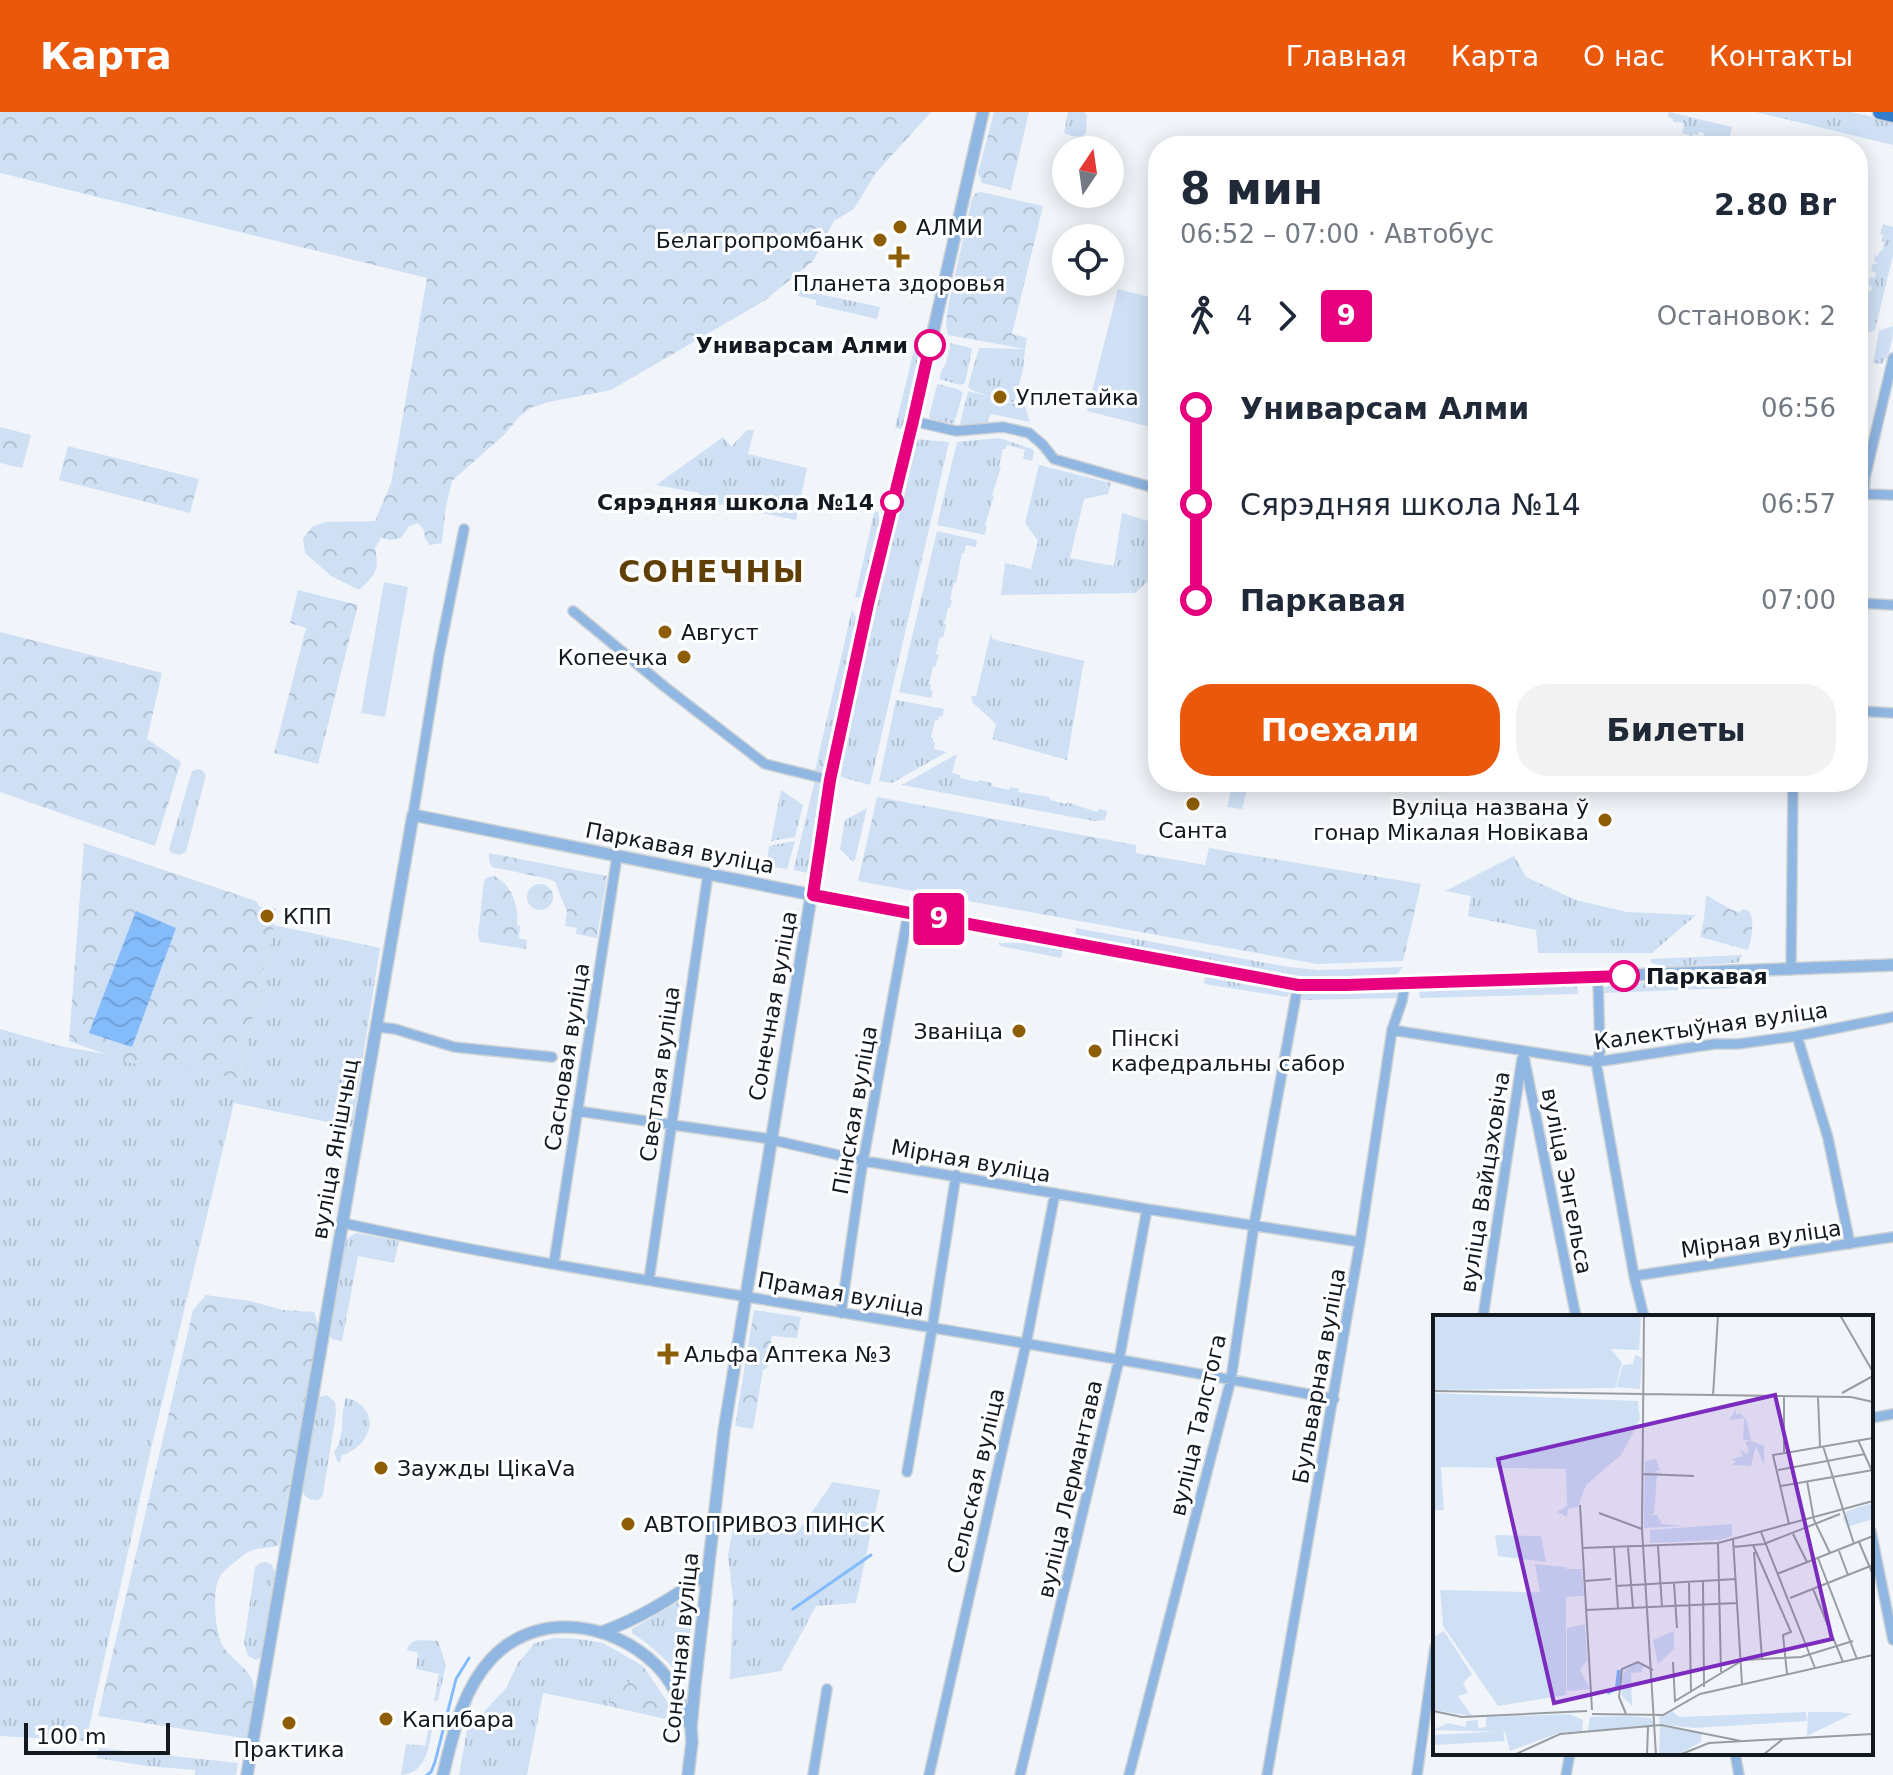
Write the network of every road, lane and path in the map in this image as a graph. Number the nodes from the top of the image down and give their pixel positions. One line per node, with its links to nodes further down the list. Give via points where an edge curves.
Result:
1 (983, 112): 5 (street, Сонечная вуліца)
2 (1880, 112): 3 (main road)
3 (1893, 115)
4 (1893, 358): 6 (street)
5 (913, 421): 7 (street, via 956,431 1003,427 1029,433 1054,459); 16 (street, Сонечная вуліца)
6 (1868, 465)
7 (1148, 486)
8 (1868, 494): 9 (street)
9 (1893, 495)
10 (464, 529): 18 (street, вуліца Янішчыц)
11 (1868, 604): 12 (street)
12 (1893, 605)
13 (573, 611): 16 (street, via 765,764)
14 (1868, 712): 15 (street)
15 (1893, 713)
16 (830, 780): 21 (street, Сонечная вуліца)
17 (1793, 792): 24 (street)
18 (413, 815): 19 (street, Паркавая вуліца); 29 (street, вуліца Янішчыц)
19 (617, 856): 20 (street, Паркавая вуліца); 35 (street, Сасновая вуліца)
20 (708, 874): 21 (street, Паркавая вуліца); 36 (street, Светлая вуліца)
21 (813, 895): 22 (street, Паркавая вуліца); 37 (street, Сонечная вуліца)
22 (908, 914): 27 (street, Паркавая вуліца); 38 (street, Пінская вуліца)
23 (1893, 965): 24 (street, Паркавая вуліца)
24 (1791, 970): 25 (street, Паркавая вуліца)
25 (1598, 977): 26 (street, Паркавая вуліца); 34 (street)
26 (1405, 983): 27 (street, Паркавая вуліца); 30 (street, Бульварная вуліца)
27 (1298, 985): 43 (street, вуліца Талстога)
28 (1893, 1017): 31 (street, Калектыўная вуліца)
29 (377, 1027): 33 (street, via 454,1047); 42 (street, вуліца Янішчыц)
30 (1392, 1030): 32 (street, Калектыўная вуліца); 45 (street, Бульварная вуліца)
31 (1797, 1036): 34 (street, Калектыўная вуліца); 46 (street, via 1828,1138)
32 (1523, 1052): 34 (street, Калектыўная вуліца); 52 (street, вуліца Вайцэховіча); 53 (street, вуліца Энгельса)
33 (552, 1057)
34 (1596, 1062): 48 (street)
35 (577, 1111): 36 (street, Мірная вуліца); 47 (street, Сасновая вуліца)
36 (671, 1124): 37 (street, Мірная вуліца); 49 (street, Светлая вуліца)
37 (770, 1140): 38 (street, Мірная вуліца); 50 (street, Сонечная вуліца)
38 (864, 1161): 39 (street, Мірная вуліца); 51 (street, Пінская вуліца)
39 (956, 1175): 40 (street, Мірная вуліца); 55 (street)
40 (1055, 1193): 41 (street, Мірная вуліца); 56 (street, Сельская вуліца)
41 (1147, 1209): 43 (street, Мірная вуліца); 57 (street, вуліца Лермантава)
42 (343, 1223): 47 (street, Прамая вуліца); 72 (street, вуліца Янішчыц)
43 (1254, 1225): 45 (street, Мірная вуліца); 58 (street, вуліца Талстога)
44 (1893, 1237): 46 (street, Мірная вуліца)
45 (1360, 1242): 59 (street, Бульварная вуліца)
46 (1850, 1244): 48 (street, Мірная вуліца)
47 (554, 1263): 49 (street, Прамая вуліца)
48 (1634, 1276): 54 (street)
49 (649, 1280): 50 (street, Прамая вуліца)
50 (745, 1296): 51 (street, Прамая вуліца); 64 (street, Сонечная вуліца)
51 (841, 1313): 55 (street, Прамая вуліца)
52 (1483, 1315)
53 (1576, 1315)
54 (1644, 1315)
55 (932, 1328): 56 (street, Прамая вуліца); 62 (street)
56 (1026, 1344): 57 (street, Прамая вуліца); 76 (street, Сельская вуліца)
57 (1119, 1360): 58 (street, Прамая вуліца); 77 (street, вуліца Лермантава)
58 (1231, 1379): 59 (street, Прамая вуліца); 78 (street, вуліца Талстога)
59 (1334, 1399): 79 (street, Бульварная вуліца)
60 (1893, 1414): 61 (street)
61 (1873, 1418)
62 (907, 1472)
63 (1873, 1541): 66 (street)
64 (708, 1572): 65 (street, via 662,1605); 69 (street, Сонечная вуліца)
65 (602, 1632): 69 (street, via 655,1664 677,1692); 73 (street, via 548,1627 502,1649 463,1704)
66 (1893, 1640)
67 (1433, 1661): 80 (street)
68 (827, 1689): 75 (street)
69 (691, 1727): 74 (street, Сонечная вуліца)
70 (1570, 1755): 81 (street)
71 (1735, 1755): 82 (street)
72 (247, 1775)
73 (443, 1775)
74 (688, 1775)
75 (813, 1775)
76 (929, 1775)
77 (1020, 1775)
78 (1129, 1775)
79 (1267, 1775)
80 (1417, 1775)
81 (1566, 1775)
82 (1739, 1775)

